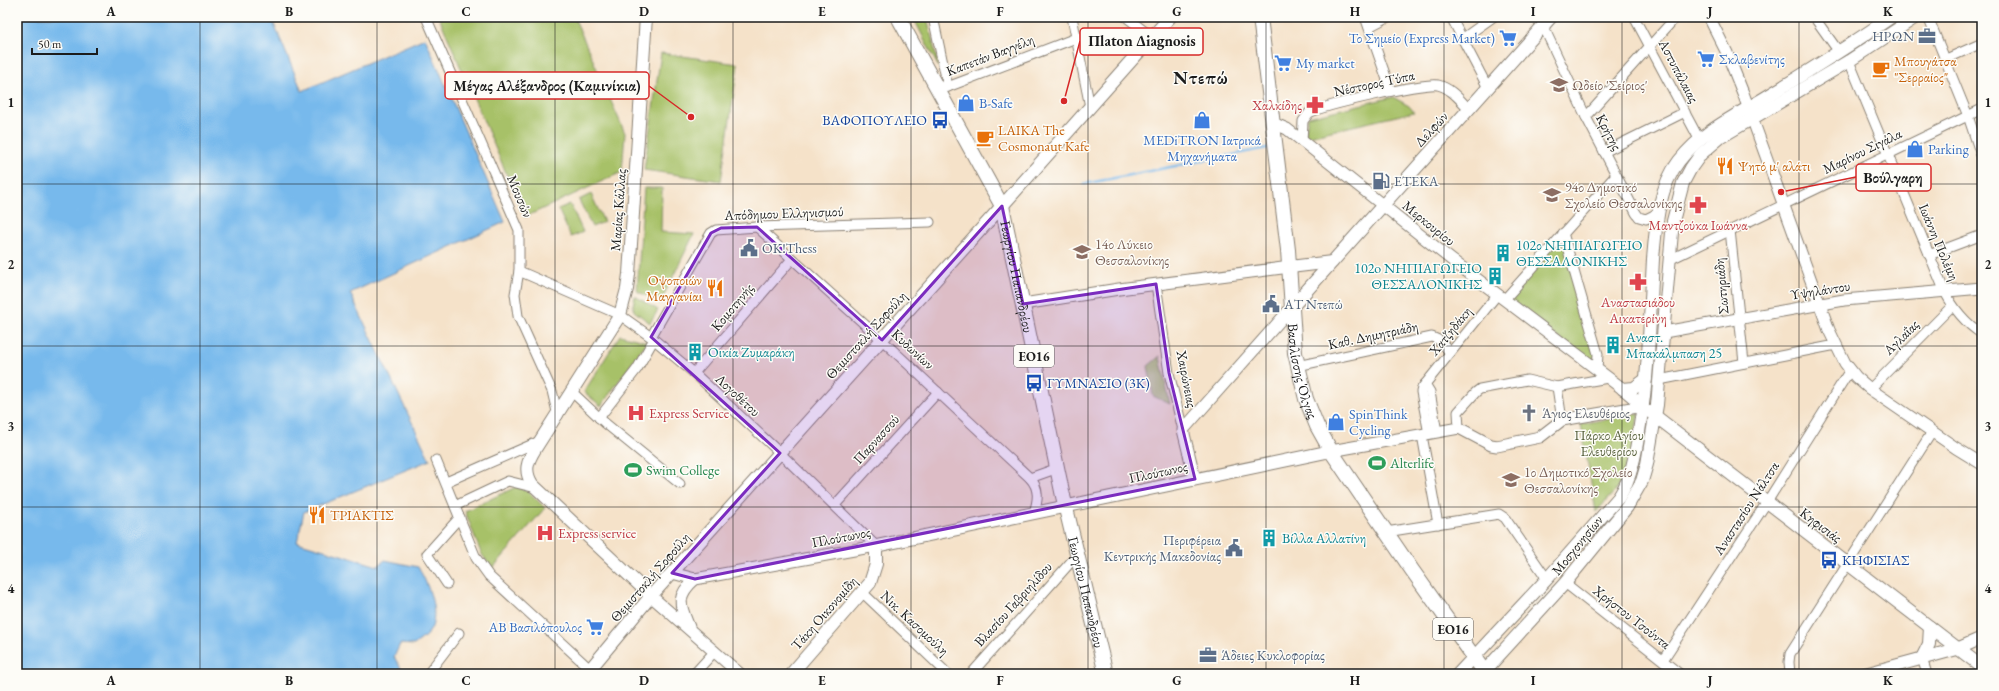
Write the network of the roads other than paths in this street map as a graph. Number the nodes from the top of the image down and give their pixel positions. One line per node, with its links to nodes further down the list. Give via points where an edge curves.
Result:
1 (426, 17): 62 (street, Μουσών, via 519,230)
2 (646, 17): 71 (main road, Μαρίας Κάλλας, via 628,281)
3 (898, 17): 32 (main road, Γεωργίου Παπανδρέου / ΕΟ16)
4 (932, 17): 32 (street)
5 (1072, 17): 24 (street)
6 (1126, 17): 23 (street)
7 (1170, 17): 23 (main road, Θεμιστοκλή Σοφούλη)
8 (1260, 17): 41 (main road, Βασιλίσσης Όλγας / ΕΟ16)
9 (1365, 17): 22 (street)
10 (1388, 17): 22 (street)
11 (1451, 17): 25 (street)
12 (1493, 17): 25 (street)
13 (1551, 17): 21 (main road, Δελφών)
14 (1634, 17): 27 (street, Αστυπάλαιας)
15 (1676, 17): 27 (street)
16 (1709, 17): 38 (street)
17 (1814, 17): 28 (street)
18 (1891, 17): 28 (main road)
19 (1916, 17): 30 (main road)
20 (1928, 17): 29 (street)
21 (1541, 22): 31 (main road, Δελφών); 40 (street, Κρήτης)
22 (1369, 27): 33 (street)
23 (1152, 37): 34 (main road, Θεμιστοκλή Σοφούλη)
24 (1076, 38): 32 (street, Καπετάν Βαγγέλη); 34 (street)
25 (1462, 39): 31 (street)
26 (1982, 43): 29 (street)
27 (1650, 46): 37 (street, Αστυπάλαιας); 40 (street)
28 (1839, 52): 38 (main road)
29 (1946, 59): 39 (street)
30 (1849, 61): 38 (main road); 45 (street, Ιωάννη Πολέμη)
31 (1488, 88): 35 (main road, Δελφών)
32 (943, 89): 50 (main road, Γεωργίου Παπανδρέου / ΕΟ16)
33 (1391, 92): 35 (street, Νέστορος Τύπα, via 1437,85 1449,90); 43 (street, Νέστορος Τύπα, via 1309,113 1303,121)
34 (1090, 107): 50 (main road, Θεμιστοκλή Σοφούλη)
35 (1469, 109): 49 (main road, Δελφών)
36 (1982, 109): 39 (street, Μαρίνου Σιγάλα)
37 (1685, 112): 42 (street, Αστυπάλαιας); 44 (street)
38 (1750, 113): 42 (main road, Μοσχονησίων, via 1712,129); 48 (street); 59 (main road, Μοσχονησίων, via 1713,143 1690,168 1678,195)
39 (1968, 116): 45 (street, Μαρίνου Σιγάλα); 46 (street)
40 (1586, 117): 44 (street, Κρήτης)
41 (1273, 123): 43 (street, Μερκουρίου, via 1287,129); 61 (main road, Βασιλίσσης Όλγας / ΕΟ16)
42 (1699, 139): 51 (main road, Μοσχονησίων, via 1671,173)
43 (1302, 142): 49 (street, Μερκουρίου)
44 (1604, 152): 47 (street, Κρήτης)
45 (1888, 154): 48 (street, Μαρίνου Σιγάλα); 57 (street, Ιωάννη Πολέμη)
46 (1982, 158)
47 (1616, 175): 51 (street, Κρήτης, via 1639,216 1646,219); 55 (street, Χατζηδάκη)
48 (1784, 204): 54 (street, Μαρίνου Σιγάλα); 68 (street)
49 (1383, 205): 60 (main road, Δελφών); 66 (street, Μερκουρίου)
50 (1002, 206): 67 (main road, Γεωργίου Παπανδρέου / ΕΟ16); 76 (main road, Θεμιστοκλή Σοφούλη)
51 (1658, 213): 85 (main road, Μοσχονησίων)
52 (930, 222): 53 (street, Απόδημου Ελληνισμού)
53 (757, 227): 58 (street, Κυδωνίων); 75 (street, Απόδημου Ελληνισμού, via 721,228 711,233)
54 (1730, 230): 59 (street, Μαρίνου Σιγάλα); 72 (street, Σωτηριάδη)
55 (1564, 233): 66 (street, Χατζηδάκη); 81 (street, via 1598,354)
56 (1982, 235): 57 (street)
57 (1929, 255): 65 (street, Ιωάννη Πολέμη)
58 (792, 258): 76 (street, Κυδωνίων); 83 (street, Κομοτηνής)
59 (1668, 260): 73 (main road, Μοσχονησίων)
60 (1332, 262): 61 (main road); 70 (main road, Δελφών)
61 (1290, 267): 63 (street); 70 (main road, Βασιλίσσης Όλγας / ΕΟ16)
62 (519, 271): 71 (street, Λογοθέτου); 93 (street, Μουσών, via 514,294 518,316 552,391)
63 (1156, 284): 67 (street); 98 (street, Χαιρώνειας, via 1169,373)
64 (1982, 288): 65 (street, Υψηλάντου)
65 (1944, 290): 68 (street, Υψηλάντου); 69 (street, Ιωάννη Πολέμη)
66 (1501, 297): 78 (street, Χατζηδάκη); 81 (street, Μερκουρίου)
67 (1023, 304): 106 (main road, Γεωργίου Παπανδρέου / ΕΟ16)
68 (1820, 304): 72 (street, Υψηλάντου); 77 (street)
69 (1952, 306): 74 (street, Ιωάννη Πολέμη); 89 (street, Αγλαΐας)
70 (1292, 307): 80 (main road, Βασιλίσσης Όλγας / ΕΟ16); 98 (street)
71 (620, 314): 75 (street, Λογοθέτου); 90 (main road, Μαρίας Κάλλας)
72 (1738, 319): 73 (street, Υψηλάντου); 79 (street, Σωτηριάδη)
73 (1664, 332): 86 (main road, Μοσχονησίων)
74 (1982, 334)
75 (653, 338): 83 (street, Λογοθέτου); 95 (street, Απόδημου Ελληνισμού, via 637,369)
76 (882, 340): 91 (street, Κυδωνίων); 103 (main road, Θεμιστοκλή Σοφούλη)
77 (1836, 345): 79 (street); 82 (street)
78 (1450, 353): 80 (street, Καθ. Δημητριάδη, via 1441,341 1432,337); 100 (street, Χατζηδάκη, via 1421,391)
79 (1744, 363): 86 (street)
80 (1297, 366): 102 (main road, Βασιλίσσης Όλγας / ΕΟ16, via 1310,412)
81 (1597, 370): 84 (street, Μερκουρίου)
82 (1850, 370): 89 (street); 112 (street, Αναστασίου Νάλτσα)
83 (694, 373): 103 (street, Λογοθέτου)
84 (1608, 378): 87 (street); 88 (street, Μερκουρίου)
85 (1646, 380): 88 (main road, via 1634,388); 92 (main road, Μοσχονησίων)
86 (1659, 380): 94 (main road, Μοσχονησίων)
87 (1557, 387): 96 (street); 97 (street, via 1526,380 1479,390 1458,412)
88 (1623, 389): 92 (street, Μερκουρίου)
89 (1870, 389): 99 (street)
90 (572, 392): 93 (main road, Μαρίας Κάλλας); 95 (street)
91 (938, 392): 107 (street, Κυδωνίων); 113 (street, Παρνασσού)
92 (1643, 406): 94 (main road, Κηφισιάς); 96 (street); 124 (main road, Μοσχονησίων, via 1633,463 1624,489)
93 (558, 416): 101 (main road, Μαρίας Κάλλας)
94 (1655, 417): 112 (main road, Κηφισιάς); 126 (main road, Μοσχονησίων, via 1647,464 1637,492)
95 (600, 418): 110 (street)
96 (1562, 420): 97 (street, via 1540,437 1497,446)
97 (1459, 428): 100 (street, Πλούτωνος)
98 (1183, 430): 108 (street, Χαιρώνειας)
99 (1932, 432): 105 (street); 122 (street)
100 (1429, 433): 102 (street, Πλούτωνος); 118 (street, Χατζηδάκη)
101 (542, 440): 109 (street); 111 (main road, Μαρίας Κάλλας, via 526,467)
102 (1331, 451): 108 (main road, Πλούτωνος); 119 (main road, Βασιλίσσης Όλγας / ΕΟ16)
103 (780, 453): 113 (street, Λογοθέτου); 123 (main road, Θεμιστοκλή Σοφούλη)
104 (436, 460): 109 (street)
105 (1982, 464)
106 (1058, 468): 107 (street); 115 (main road, Γεωργίου Παπανδρέου / ΕΟ16)
107 (1030, 478): 116 (street, Κυδωνίων, via 1038,498)
108 (1195, 479): 115 (main road, Πλούτωνος)
109 (446, 482): 114 (street)
110 (680, 484)
111 (534, 486): 114 (street, via 508,481); 129 (main road)
112 (1767, 502): 122 (main road, Κηφισιάς); 139 (street, Αναστασίου Νάλτσα)
113 (835, 505): 120 (street, Λογοθέτου)
114 (455, 506): 117 (street)
115 (1066, 506): 116 (main road, Πλούτωνος); 121 (main road, Γεωργίου Παπανδρέου / ΕΟ16)
116 (1034, 513): 120 (main road, Πλούτωνος)
117 (460, 517): 127 (street, via 427,554); 142 (street, via 476,558 489,576)
118 (1438, 524): 119 (street); 124 (street, via 1496,514 1502,516)
119 (1386, 532): 137 (main road, Βασιλίσσης Όλγας / ΕΟ16)
120 (876, 546): 125 (street, Πλούτωνος); 128 (main road, Τάκη Οικονομίδη, via 874,574)
121 (1078, 554): 148 (street, Βλασίου Γαβριηλίδου); 149 (main road, Γεωργίου Παπανδρέου / ΕΟ16)
122 (1848, 564): 130 (main road, Κηφισιάς); 152 (street, via 1790,654)
123 (672, 573): 125 (street, Πλούτωνος); 129 (main road, Θεμιστοκλή Σοφούλη)
124 (1547, 579): 137 (main road, Μοσχονησίων)
125 (695, 580): 131 (street, via 686,587 680,600)
126 (1565, 583): 139 (street, Χρήστου Τσούντα); 143 (main road, Μοσχονησίων)
127 (446, 584)
128 (863, 593): 146 (main road, Τάκη Οικονομίδη); 147 (street, Νικ. Κασομούλη)
129 (651, 596): 131 (street); 142 (main road, Θεμιστοκλή Σοφούλη)
130 (1930, 627): 135 (main road, Κηφισιάς); 138 (main road, via 1928,644)
131 (690, 629): 136 (street)
132 (459, 633): 141 (street)
133 (1982, 638): 135 (main road)
134 (1982, 648): 135 (main road)
135 (1956, 649): 138 (main road); 140 (main road, Κηφισιάς)
136 (715, 651): 144 (street); 145 (street)
137 (1474, 657): 143 (main road, Βασιλίσσης Όλγας / ΕΟ16); 150 (main road, Μοσχονησίων)
138 (1922, 658): 153 (main road); 154 (street)
139 (1663, 660): 151 (street, Χρήστου Τσούντα)
140 (1982, 667)
141 (432, 672)
142 (588, 672)
143 (1484, 673)
144 (694, 674)
145 (740, 674)
146 (791, 674)
147 (948, 674)
148 (971, 674)
149 (1106, 674)
150 (1458, 674)
151 (1680, 674)
152 (1790, 674)
153 (1865, 674)
154 (1927, 674)

